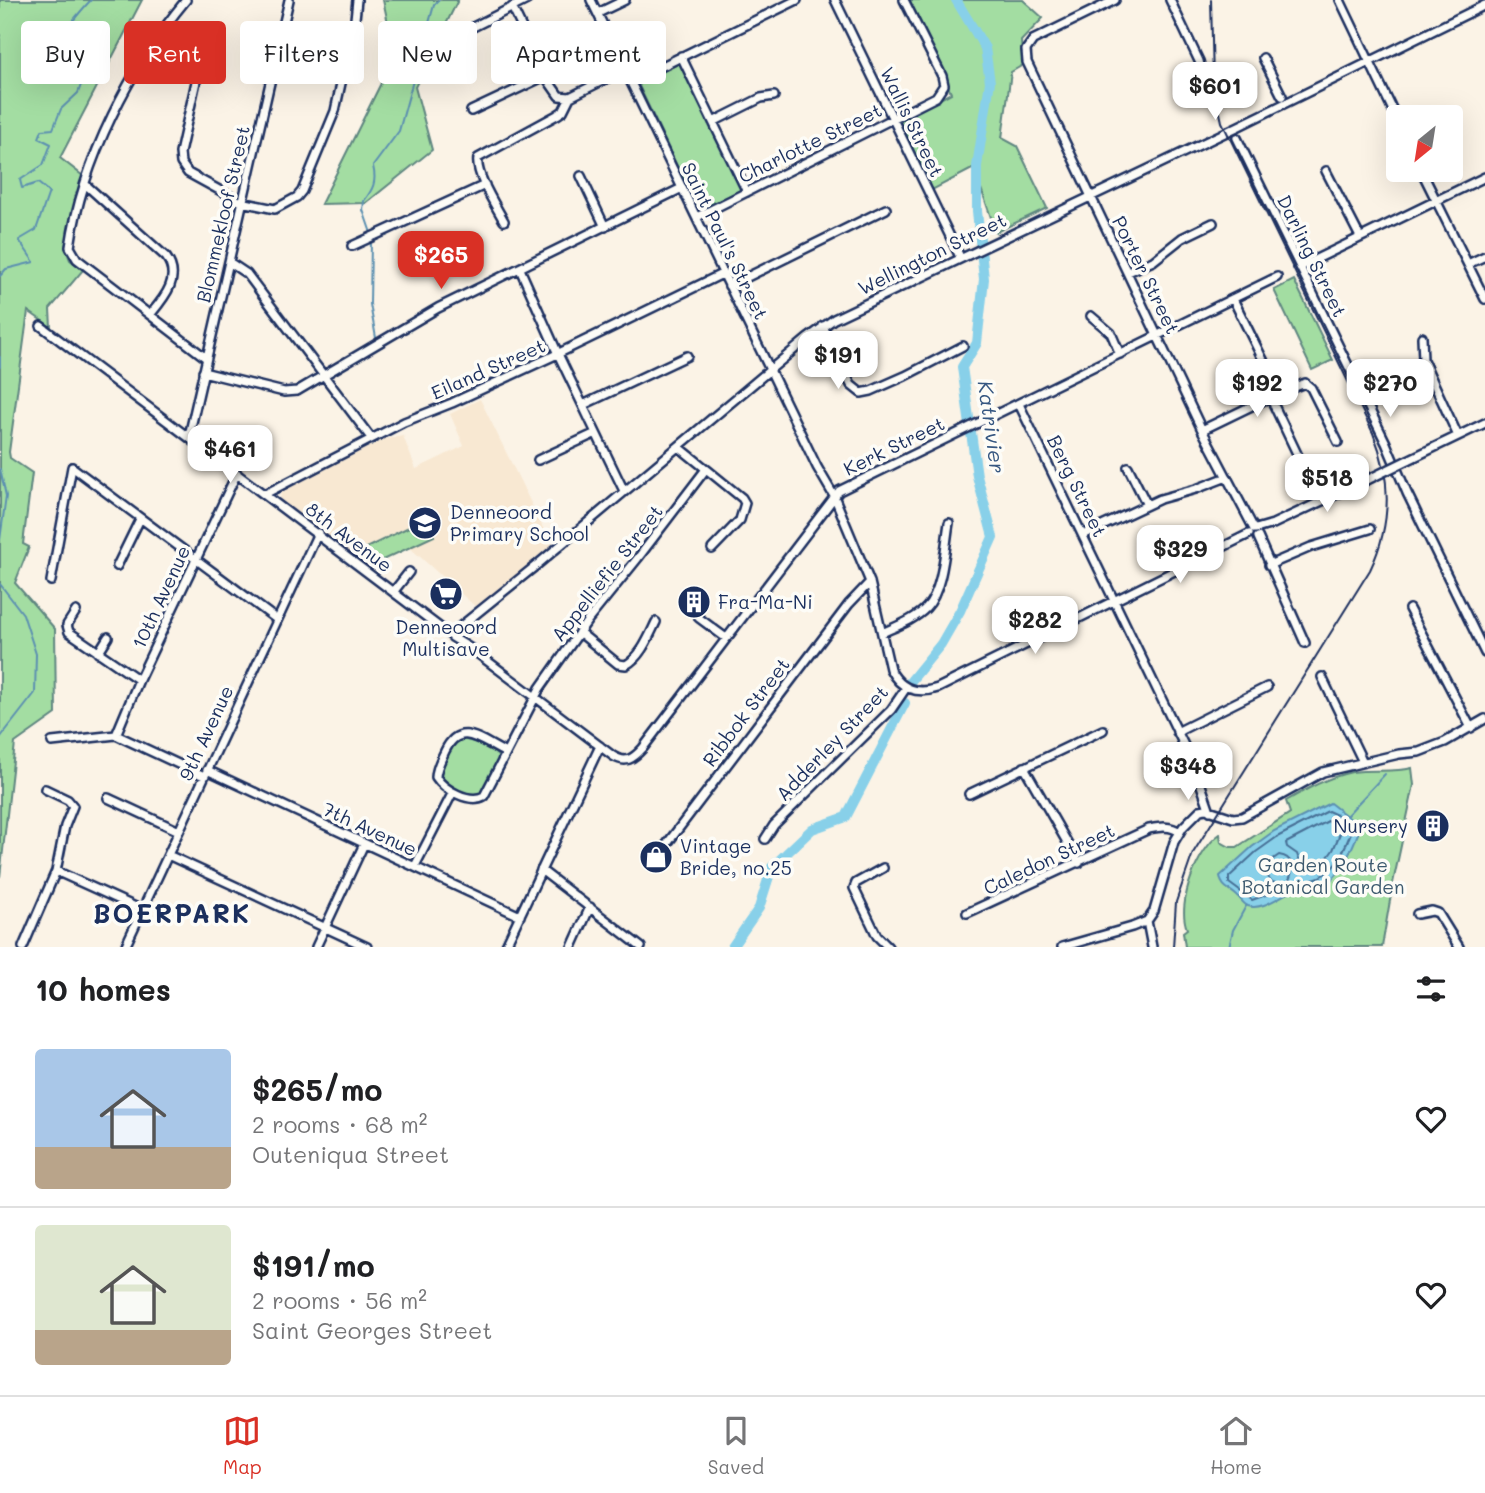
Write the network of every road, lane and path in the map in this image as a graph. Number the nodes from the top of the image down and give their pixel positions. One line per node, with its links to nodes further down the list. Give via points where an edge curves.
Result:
1 (186, 0): 16 (street)
2 (289, 0): 49 (street, Blommekloof Street)
3 (357, 0): 49 (street, via 335,111 302,191 278,209)
4 (527, 0): 14 (street)
5 (591, 0): 15 (street, Saint Paul's Street)
6 (625, 0): 15 (street)
7 (797, 0): 20 (street)
8 (835, 0): 36 (street, Wallis Street)
9 (904, 0): 36 (street, Charlotte Street, via 943,82 936,97)
10 (1115, 0): 47 (street, Porter Street, via 1027,47 1027,62)
11 (1170, 0): 30 (street, via 1199,61)
12 (1340, 0): 22 (street)
13 (1485, 5): 22 (street, Wellington Street)
14 (512, 7): 17 (street); 19 (street)
15 (598, 13): 18 (street, Saint Paul's Street)
16 (171, 21)
17 (519, 21)
18 (602, 21)
19 (477, 25)
20 (681, 56): 23 (street); 37 (street)
21 (1263, 58): 32 (street)
22 (1370, 61): 34 (street); 47 (street, Wellington Street)
23 (666, 63)
24 (129, 84): 43 (street, via 102,136)
25 (197, 84): 49 (street, via 180,153 183,167 191,176)
26 (528, 84): 35 (street)
27 (550, 84): 33 (street, via 556,94)
28 (596, 84): 33 (street)
29 (634, 84): 45 (street, Saint Paul's Street)
30 (1206, 89)
31 (774, 96): 37 (street)
32 (1282, 96)
33 (570, 97): 44 (street, via 557,115 478,158)
34 (1391, 105)
35 (471, 111)
36 (893, 120): 46 (street, Charlotte Street); 58 (street, Wallis Street)
37 (713, 122): 46 (street)
38 (1237, 138): 61 (street, Darling Street)
39 (1326, 171): 55 (street)
40 (581, 176): 54 (street)
41 (1485, 177): 48 (street)
42 (1428, 182): 48 (street)
43 (86, 185): 69 (street, via 72,253); 69 (street, via 173,267 168,290)
44 (485, 185): 52 (street); 56 (street)
45 (682, 188): 51 (street, Saint Paul's Street); 54 (street)
46 (747, 192): 51 (street, Charlotte Street)
47 (1090, 197): 58 (street, Wellington Street); 63 (street, Porter Street)
48 (1436, 200): 55 (street); 60 (street)
49 (241, 202): 59 (street, Blommekloof Street)
50 (886, 209): 66 (street)
51 (697, 217): 64 (street, Saint Paul's Street)
52 (504, 221)
53 (1213, 223): 63 (street)
54 (606, 227): 62 (street)
55 (1360, 237): 61 (street)
56 (352, 246)
57 (1485, 256): 60 (street)
58 (960, 257): 72 (street, Wellington Street)
59 (229, 262): 79 (street, Blommekloof Street); 82 (street, via 247,274)
60 (1468, 264): 68 (street)
61 (1300, 267): 132 (street, Darling Street)
62 (520, 269): 76 (street); 82 (street, via 438,308)
63 (1128, 272): 73 (street, Porter Street)
64 (724, 273): 66 (street, Saint Paul's Street); 76 (street, Eiland Street)
65 (1277, 278): 67 (street, Kerk Street)
66 (729, 286): 80 (street, Saint Paul's Street)
67 (1233, 299): 73 (street, Kerk Street); 83 (street)
68 (1485, 299)
69 (150, 315): 79 (street)
70 (1091, 316): 77 (street, via 1111,333)
71 (41, 326): 90 (street, 8th Avenue)
72 (823, 326): 75 (street, via 851,385 861,393); 80 (street, Wellington Street)
73 (1158, 336): 77 (street, Kerk Street); 88 (street, Porter Street)
74 (1422, 337): 91 (street, via 1423,360)
75 (963, 346)
76 (558, 354): 86 (street); 92 (street, Eiland Street)
77 (1119, 354): 85 (street, Kerk Street)
78 (687, 356): 86 (street)
79 (206, 358): 81 (street, Blommekloof Street)
80 (770, 369): 94 (street, Wellington Street); 103 (street, Saint Paul's Street)
81 (203, 372): 82 (street, via 293,392); 90 (street, Blommekloof Street)
82 (324, 375): 92 (street)
83 (1279, 392): 84 (street); 93 (street, via 1307,384)
84 (1270, 397): 88 (street); 96 (street)
85 (1019, 404): 103 (street, Kerk Street); 110 (street, Berg Street)
86 (583, 405): 89 (street)
87 (1485, 423): 91 (street, Adderley Street)
88 (1202, 430): 100 (street, Porter Street)
89 (596, 433): 95 (street); 101 (street)
90 (189, 436): 99 (street, 8th Avenue)
91 (1458, 436): 109 (street, Adderley Street, bridge)
92 (371, 438): 102 (street, Eiland Street)
93 (1338, 442)
94 (679, 447): 98 (street); 101 (street, Wellington Street)
95 (538, 460)
96 (1300, 460)
97 (1128, 467): 104 (street)
98 (706, 469): 111 (street, via 745,503 740,520); 125 (street, Appelliefie Street)
99 (237, 473): 102 (street, 8th Avenue); 112 (street, 10th Avenue)
100 (1227, 477): 104 (street); 109 (street, Porter Street)
101 (624, 491): 126 (street, Wellington Street)
102 (265, 494): 108 (street, 8th Avenue)
103 (834, 496): 117 (street, Saint Paul's Street); 129 (street, Kerk Street)
104 (1147, 505): 110 (street)
105 (140, 519): 112 (street); 114 (street); 116 (street, via 72,467)
106 (949, 523): 127 (street, via 939,583 931,601 920,613)
107 (1370, 529): 113 (street)
108 (318, 533): 118 (street, 8th Avenue); 123 (street, 9th Avenue)
109 (1254, 534): 113 (street, Porter Street); 119 (street, Adderley Street)
110 (1083, 535): 119 (street, Berg Street)
111 (712, 549)
112 (196, 558): 123 (street); 134 (street, 10th Avenue)
113 (1269, 565): 130 (street, Porter Street)
114 (117, 566)
115 (409, 572): 118 (street)
116 (51, 581)
117 (870, 582): 127 (street, Saint Paul's Street); 162 (street, Ribbok Street)
118 (394, 592): 126 (street, 8th Avenue)
119 (1115, 601): 136 (street, Adderley Street, via 938,688); 141 (street, Berg Street)
120 (1409, 609): 139 (street)
121 (76, 611): 131 (street, via 67,625 69,632)
122 (699, 618): 129 (street)
123 (276, 620): 149 (street, 9th Avenue)
124 (656, 622): 125 (street, via 634,660 626,665 618,664)
125 (579, 632): 137 (street, Appelliefie Street)
126 (453, 633): 137 (street, 8th Avenue)
127 (882, 633): 136 (street, Saint Paul's Street, via 890,669)
128 (108, 637): 131 (street)
129 (726, 638): 146 (street, Kerk Street, via 643,748)
130 (1305, 643)
131 (97, 653): 134 (street)
132 (1485, 653)
133 (1322, 677): 147 (street)
134 (139, 680): 142 (street, 10th Avenue)
135 (1267, 687): 141 (street)
136 (906, 688): 157 (street, Adderley Street, via 891,710)
137 (534, 697): 144 (street, 8th Avenue); 145 (street, Appelliefie Street)
138 (1485, 719): 139 (street)
139 (1471, 728): 147 (street, via 1419,752)
140 (1102, 730): 148 (street)
141 (1177, 732): 154 (street, Berg Street)
142 (116, 735): 143 (street); 149 (street, 7th Avenue)
143 (52, 742)
144 (600, 746): 146 (street, 8th Avenue); 164 (street)
145 (506, 753): 151 (street, via 482,798); 151 (street, via 468,735 454,736 436,775 439,783)
146 (622, 761)
147 (1363, 762): 154 (street, via 1312,776 1242,817)
148 (1024, 766): 152 (street); 160 (street)
149 (205, 773): 155 (street, 9th Avenue); 158 (street, 7th Avenue)
150 (46, 789): 165 (street, via 73,806)
151 (453, 792): 161 (street)
152 (969, 794)
153 (108, 798): 155 (street)
154 (1210, 811): 156 (street, via 1200,810)
155 (179, 831): 159 (street, 9th Avenue)
156 (1180, 832): 160 (street, Caledon Street, via 1166,827 1149,829); 171 (street)
157 (765, 839)
158 (364, 844): 161 (street, 7th Avenue); 172 (street)
159 (168, 855): 167 (street, 9th Avenue); 172 (street)
160 (1079, 863): 168 (street, Caledon Street)
161 (415, 866): 170 (street, 7th Avenue)
162 (651, 866)
163 (883, 868): 173 (street, via 854,887)
164 (541, 870): 166 (street); 170 (street)
165 (56, 871): 167 (street); 174 (street)
166 (590, 907): 179 (street); 180 (street)
167 (142, 910): 175 (street, 9th Avenue)
168 (967, 913)
169 (1418, 914): 183 (street, via 1438,913)
170 (520, 916): 178 (street)
171 (1147, 921): 181 (street); 182 (street)
172 (326, 928): 176 (street); 177 (street)
173 (881, 945)
174 (23, 947)
175 (125, 947)
176 (316, 947)
177 (368, 947)
178 (505, 947)
179 (572, 947)
180 (641, 947)
181 (1062, 947)
182 (1152, 947)
183 (1459, 947)

